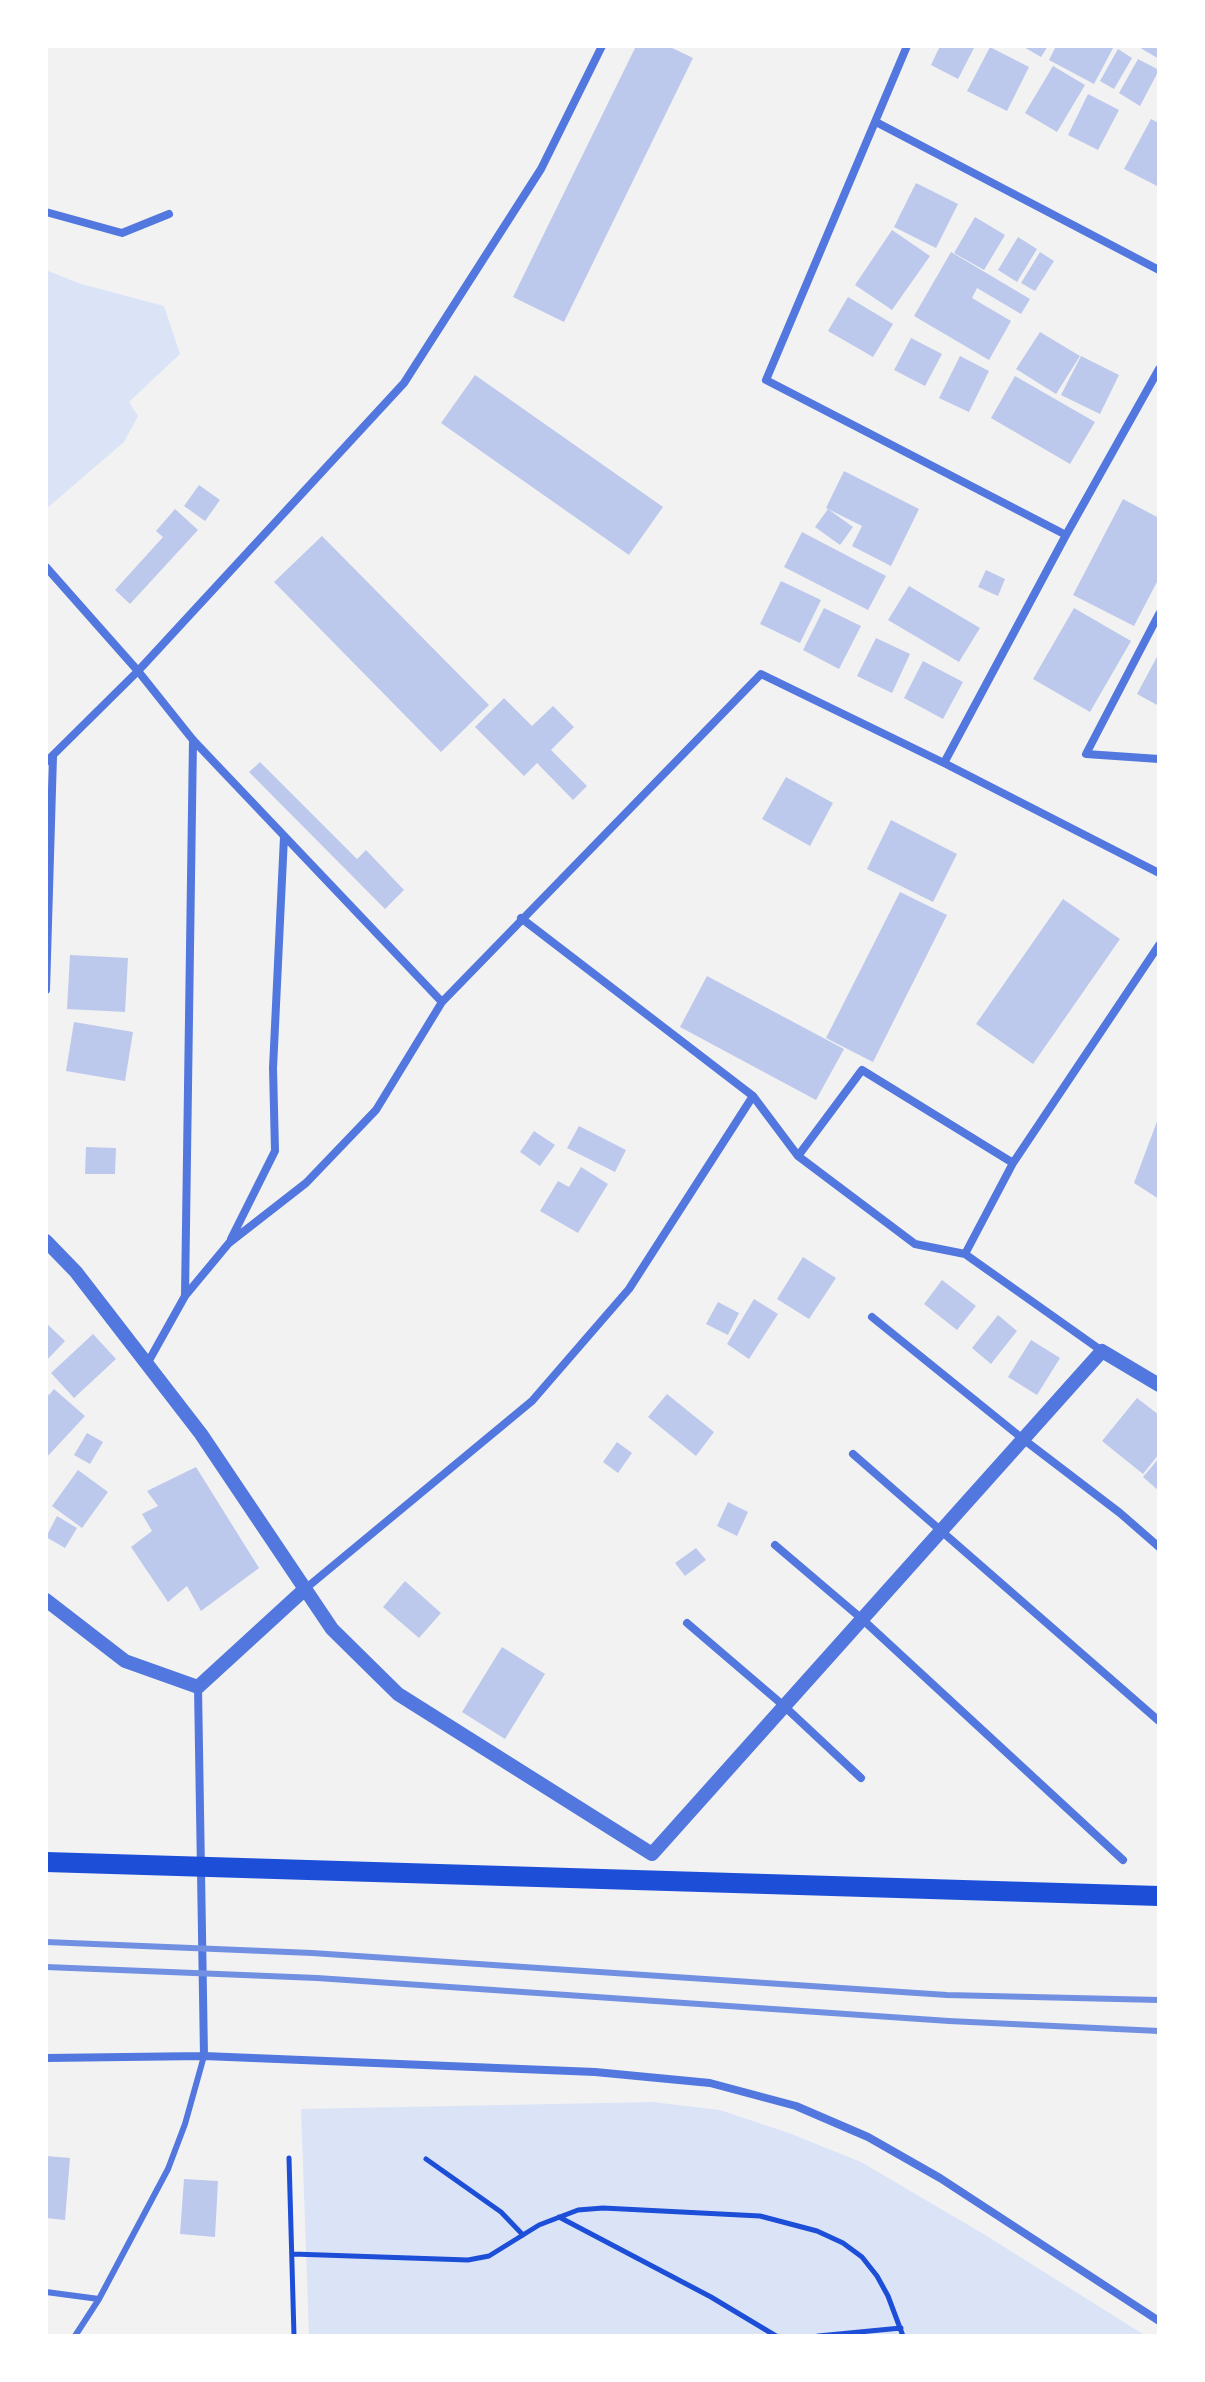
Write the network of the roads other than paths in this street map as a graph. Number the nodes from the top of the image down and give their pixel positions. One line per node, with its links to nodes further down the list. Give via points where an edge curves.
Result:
1 (602, 46): 11 (street, via 541,169 404,383)
2 (907, 46): 3 (street)
3 (876, 122): 6 (street); 8 (street, via 766,380)
4 (46, 212): 5 (street, via 122,233)
5 (169, 214)
6 (1159, 270)
7 (1159, 369): 8 (street)
8 (1066, 535): 15 (street)
9 (46, 567): 11 (street)
10 (1159, 614): 14 (street, via 1086,754)
11 (138, 671): 12 (street); 13 (street)
12 (193, 740): 16 (street); 28 (street)
13 (50, 759): 20 (street)
14 (1159, 759)
15 (944, 763): 17 (street); 18 (street, via 761,674)
16 (284, 837): 21 (street); 26 (street, via 273,1068 275,1151)
17 (1159, 873)
18 (521, 918): 21 (street); 22 (street)
19 (1159, 945): 24 (street)
20 (46, 990)
21 (442, 1002): 26 (street, via 376,1110 306,1183)
22 (753, 1096): 23 (street); 38 (street, via 629,1289 532,1401)
23 (798, 1156): 24 (street, via 862,1070); 27 (street, via 915,1244)
24 (1013, 1163): 27 (street)
25 (46, 1241): 31 (street)
26 (229, 1243): 28 (street)
27 (965, 1254): 30 (street)
28 (185, 1296): 31 (street)
29 (872, 1317): 33 (street)
30 (1102, 1351): 32 (street); 33 (street)
31 (146, 1365): 38 (street, via 201,1434)
32 (1159, 1385)
33 (1023, 1439): 35 (street); 37 (street)
34 (853, 1454): 35 (street)
35 (940, 1532): 40 (street); 44 (street)
36 (775, 1545): 40 (street)
37 (1159, 1547)
38 (305, 1589): 42 (street); 43 (street, via 332,1629 398,1694 652,1854)
39 (46, 1600): 42 (street, via 125,1661)
40 (862, 1619): 43 (street); 46 (street)
41 (687, 1623): 43 (street)
42 (198, 1687): 49 (street)
43 (784, 1706): 45 (street)
44 (1159, 1721)
45 (861, 1778)
46 (1123, 1860)
47 (46, 1862): 48 (main road)
48 (1159, 1896)
49 (204, 2056): 50 (street); 52 (lane, via 168,2169); 53 (street, via 595,2072 710,2083 796,2106 868,2137 940,2178)
50 (46, 2058)
51 (46, 2292): 52 (lane)
52 (99, 2299): 54 (lane)
53 (1159, 2321)
54 (75, 2336)

